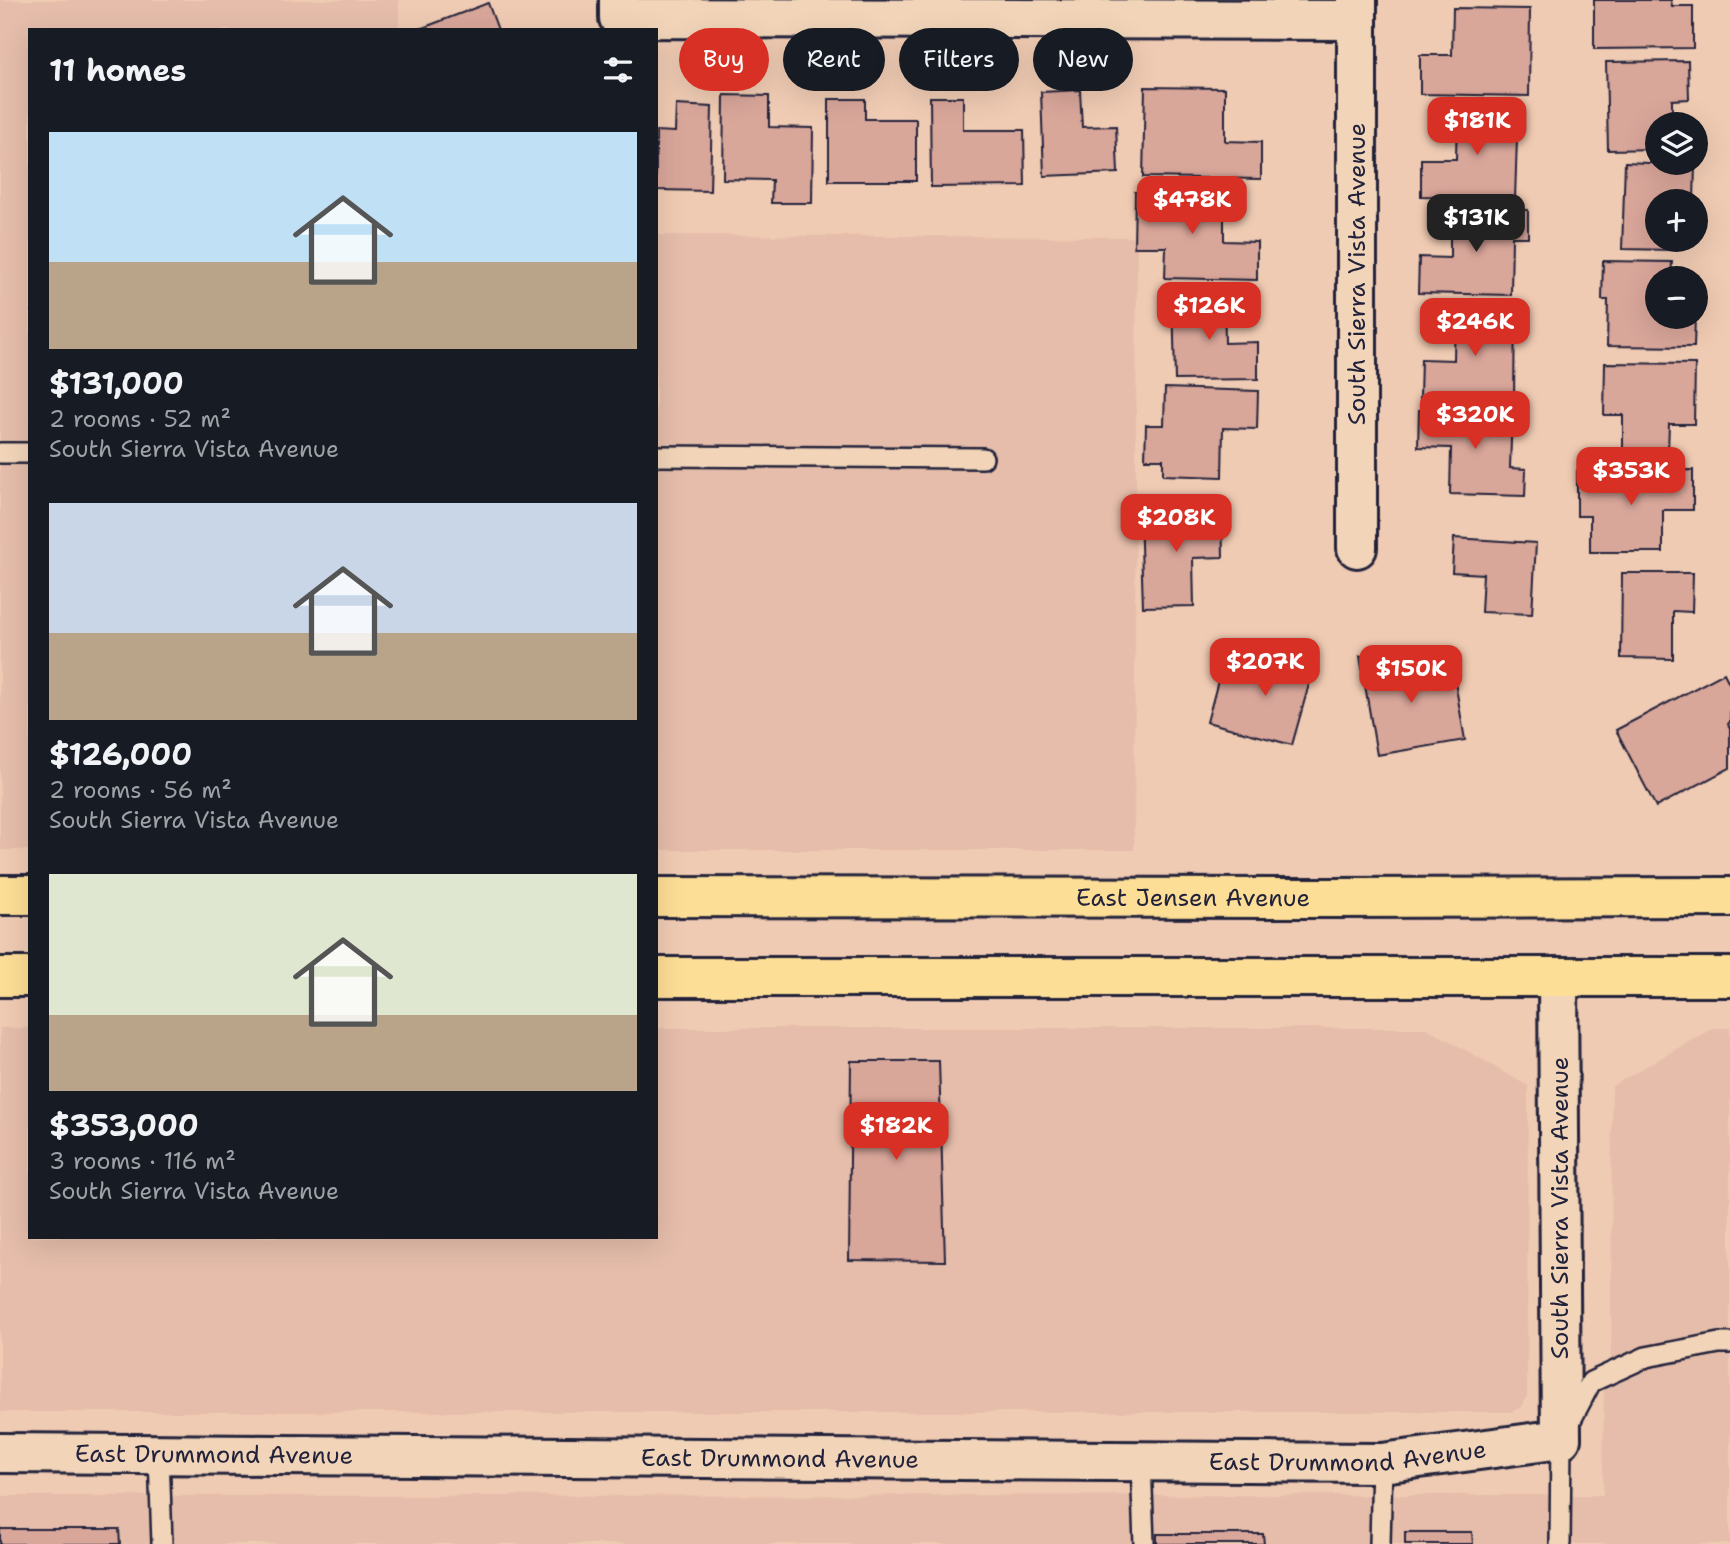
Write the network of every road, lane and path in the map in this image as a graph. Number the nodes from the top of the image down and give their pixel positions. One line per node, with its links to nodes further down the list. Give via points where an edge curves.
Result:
1 (619, 9): 2 (street)
2 (1357, 10): 7 (street, South Sierra Vista Avenue)
3 (0, 453): 4 (lane)
4 (28, 453)
5 (658, 456): 6 (lane)
6 (983, 458)
7 (1357, 548)
8 (0, 895): 9 (main road)
9 (28, 895)
10 (658, 897): 11 (main road, East Jensen Avenue)
11 (1730, 897)
12 (0, 977): 13 (main road)
13 (28, 977)
14 (658, 977): 15 (main road)
15 (1558, 977): 16 (main road); 18 (street, South Sierra Vista Avenue)
16 (1730, 977)
17 (1730, 1343): 18 (lane, via 1646,1357 1591,1382)
18 (1561, 1439): 22 (street, East Drummond Avenue); 26 (lane)
19 (0, 1453): 20 (street, East Drummond Avenue)
20 (159, 1454): 21 (street, East Drummond Avenue); 23 (lane)
21 (1141, 1461): 22 (street, East Drummond Avenue); 24 (lane)
22 (1382, 1463): 25 (lane)
23 (162, 1544)
24 (1144, 1544)
25 (1380, 1544)
26 (1560, 1544)

